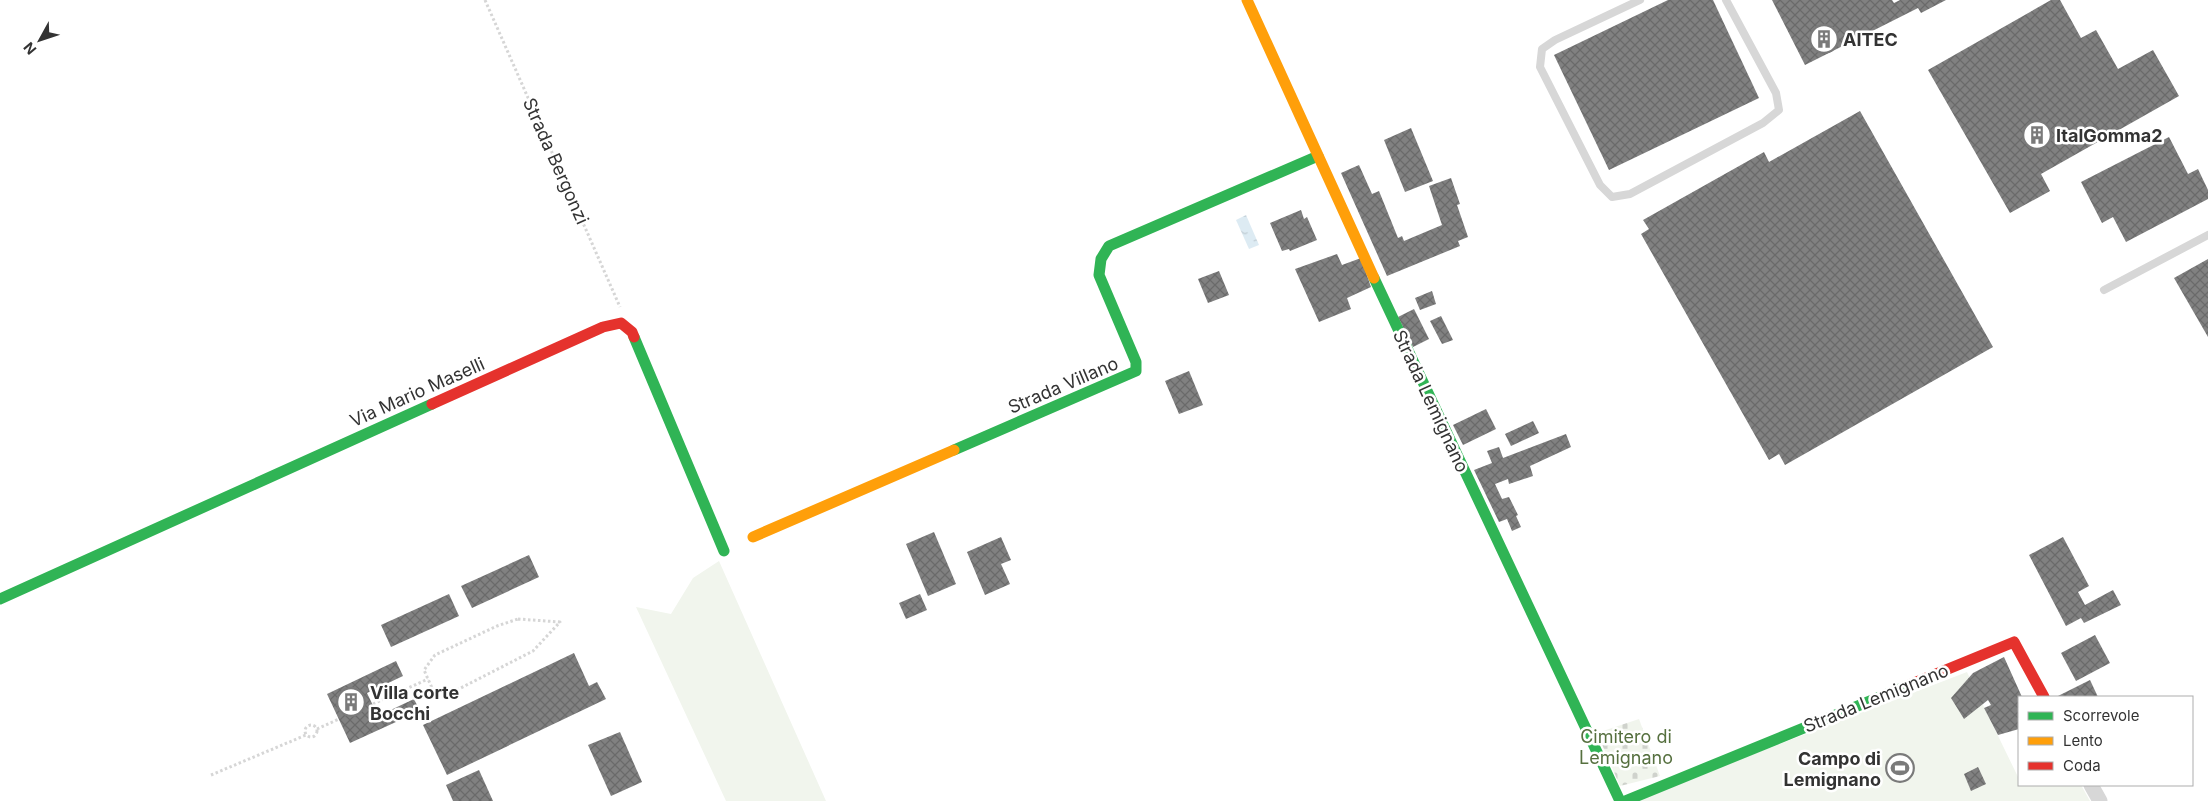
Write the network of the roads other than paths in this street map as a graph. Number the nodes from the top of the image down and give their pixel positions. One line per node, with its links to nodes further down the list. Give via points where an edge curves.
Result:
1 (1247, 0): 4 (street, Strada Lemignano)
2 (1640, 0): 3 (lane, via 1555,40 1542,50 1540,67 1600,185 1612,197 1630,194 1763,123 1779,110 1776,93)
3 (1726, 0)
4 (1318, 156): 7 (street, Strada Villano, via 1109,246 1103,254 1099,275 1136,362 1136,371); 12 (street, Strada Lemignano)
5 (2208, 235): 6 (lane)
6 (2104, 290)
7 (753, 538)
8 (724, 551): 9 (street, Via Mario Maselli, via 632,332 621,323 603,327)
9 (0, 599)
10 (2043, 696): 13 (street, Strada Lemignano, via 2014,642)
11 (2092, 786): 14 (street)
12 (1620, 801)
13 (1625, 801)
14 (2100, 801)

